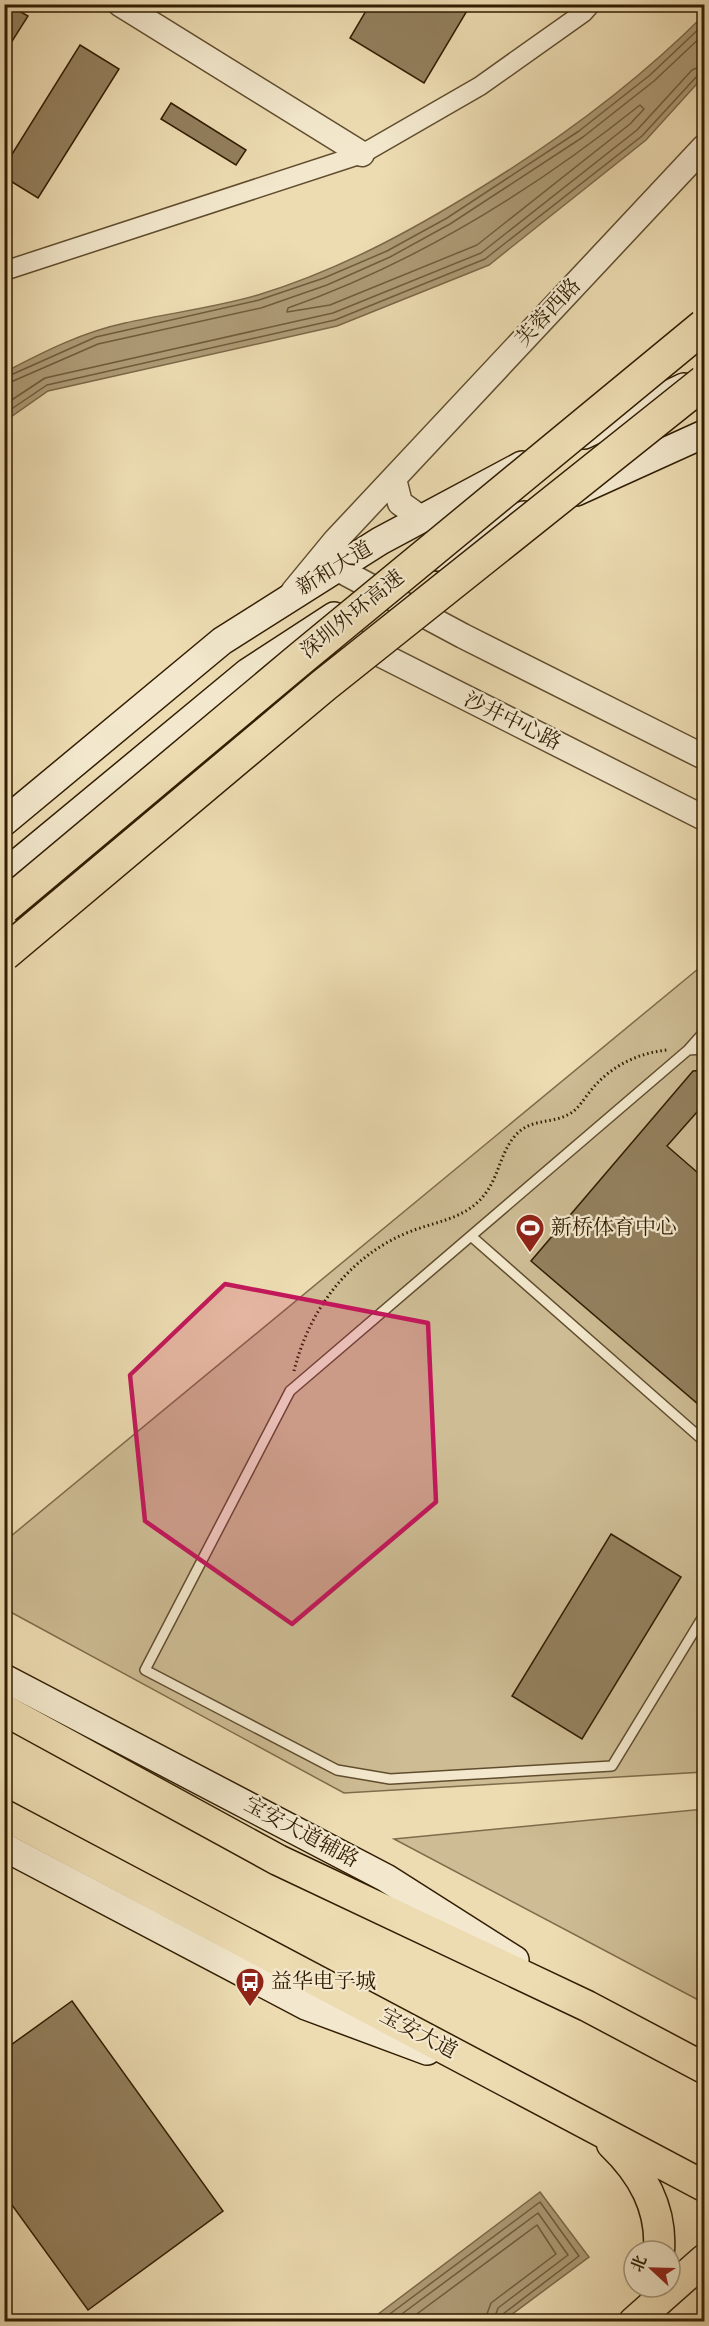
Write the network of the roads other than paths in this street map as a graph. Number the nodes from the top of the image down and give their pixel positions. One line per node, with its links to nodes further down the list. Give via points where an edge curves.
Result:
1 (120, 4): 4 (street)
2 (591, 4): 4 (street, via 584,13 480,86)
3 (705, 147): 9 (street, 芙蓉西路)
4 (362, 154): 5 (street)
5 (4, 271)
6 (705, 326): 19 (highway, 深圳外环高速, bridge)
7 (705, 380): 10 (main road, 新和大道, via 545,453); 20 (highway, 深圳外环高速, bridge, via 323,686)
8 (705, 434): 12 (main road, 新和大道, via 511,521)
9 (394, 479): 10 (street, via 400,503); 13 (street, 芙蓉西路)
10 (421, 518): 11 (main road, 新和大道)
11 (336, 568): 12 (street); 13 (main road, 新和大道)
12 (378, 590): 14 (main road, 新和大道); 15 (street)
13 (288, 598): 17 (main road, 新和大道, via 222,641)
14 (320, 624): 16 (street, 沙井中心路); 18 (main road, 新和大道, via 248,672)
15 (705, 757)
16 (705, 818)
17 (4, 822)
18 (4, 874)
19 (4, 908)
20 (4, 954)
21 (705, 1032): 23 (lane)
22 (705, 1049): 23 (lane)
23 (688, 1050): 24 (lane)
24 (471, 1236): 25 (lane); 26 (lane, via 290,1391 145,1670 337,1770 390,1779 612,1766)
25 (705, 1442)
26 (705, 1615)
27 (4, 1678): 31 (main road, 宝安大道辅路, via 386,1878)
28 (4, 1710): 31 (main road, via 278,1860)
29 (4, 1815): 35 (main road, 宝安大道)
30 (4, 1847): 35 (main road, via 306,2006)
31 (586, 2006): 32 (main road)
32 (654, 2041): 33 (main road); 34 (main road)
33 (705, 2057)
34 (705, 2068)
35 (503, 2079): 36 (main road, 宝安大道)
36 (594, 2127): 37 (main road, 宝安大道); 38 (main road, via 636,2170 657,2214)
37 (705, 2186)
38 (658, 2239)
39 (705, 2260): 41 (main road)
40 (645, 2299): 41 (main road)
41 (632, 2322)

